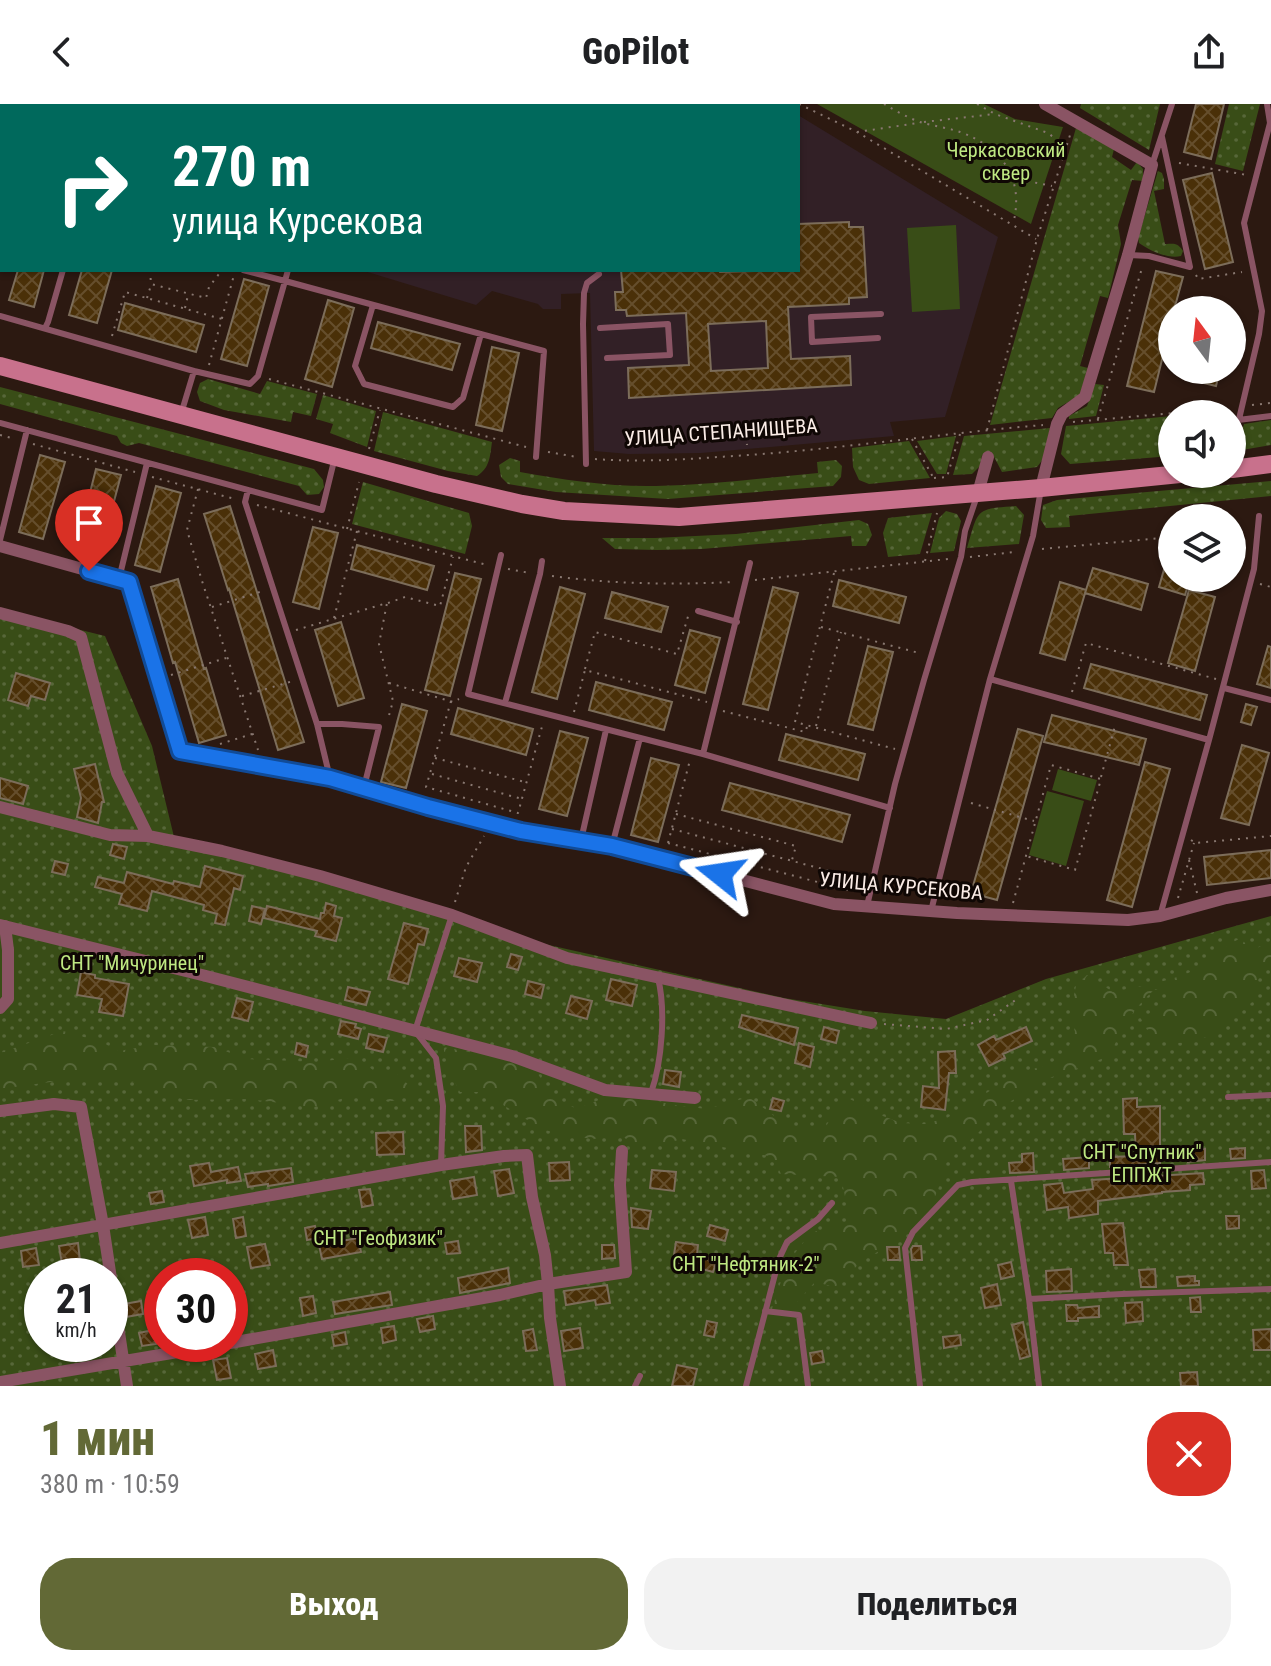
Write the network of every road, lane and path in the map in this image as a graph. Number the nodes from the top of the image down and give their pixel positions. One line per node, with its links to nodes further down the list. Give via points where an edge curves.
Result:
1 (800, 104): 10 (path)
2 (884, 104): 9 (path)
3 (977, 104): 7 (path)
4 (1172, 104): 11 (lane)
5 (1267, 104): 16 (lane, via 1270,123)
6 (1052, 106): 8 (street)
7 (995, 114): 9 (path); 12 (path, via 1048,133)
8 (1075, 120): 12 (path); 14 (street)
9 (921, 122): 10 (path); 15 (path, via 980,140)
10 (857, 132): 18 (path)
11 (1162, 137): 13 (lane); 14 (lane)
12 (1066, 146): 17 (path)
13 (1168, 161): 16 (path); 22 (lane)
14 (1152, 165): 20 (street)
15 (1012, 173): 17 (path); 18 (path, via 1017,210)
16 (1256, 176): 23 (lane, via 1244,223)
17 (1053, 187): 19 (path)
18 (1013, 225): 19 (path)
19 (1037, 239): 63 (path)
20 (1128, 255): 21 (lane); 60 (street, via 1085,397)
21 (1145, 256): 22 (lane); 58 (path)
22 (1190, 267): 23 (path, via 1198,279)
23 (1253, 270): 50 (lane, via 1262,311)
24 (62, 272): 40 (lane)
25 (150, 272): 32 (path)
26 (220, 272): 33 (path, via 206,298)
27 (234, 272): 39 (path)
28 (251, 272): 31 (lane)
29 (287, 272): 31 (lane)
30 (599, 274): 72 (lane, via 584,293)
31 (285, 281): 35 (lane); 49 (lane)
32 (151, 284): 33 (path); 34 (path)
33 (189, 294): 36 (path)
34 (147, 298): 36 (path); 44 (path, via 125,292)
35 (373, 305): 42 (lane); 42 (lane, via 355,366 364,384 453,407 463,398)
36 (185, 309): 39 (path)
37 (881, 314): 43 (lane, via 811,317 812,342)
38 (0, 316): 40 (lane)
39 (222, 319): 48 (path)
40 (45, 328): 44 (lane)
41 (600, 328): 45 (lane, via 668,324 670,355)
42 (481, 334): 69 (lane, via 544,351)
43 (878, 338)
44 (109, 347): 47 (lane)
45 (607, 358)
46 (0, 366): 54 (street)
47 (194, 371): 48 (lane); 54 (lane)
48 (207, 374): 49 (lane, via 250,384)
49 (258, 376): 53 (path, УЛИЦА СТЕПАНИЩЕВА)
50 (1244, 400)
51 (1271, 403): 52 (path, УЛИЦА СТЕПАНИЩЕВА)
52 (1246, 406)
53 (380, 409): 68 (path); 69 (path, УЛИЦА СТЕПАНИЩЕВА)
54 (181, 414): 70 (street)
55 (1158, 414): 58 (path, УЛИЦА СТЕПАНИЩЕВА)
56 (1271, 416): 57 (lane)
57 (1246, 419)
58 (1098, 420): 60 (path, УЛИЦА СТЕПАНИЩЕВА)
59 (0, 423): 62 (lane)
60 (1057, 424): 63 (path, УЛИЦА СТЕПАНИЩЕВА); 80 (street)
61 (745, 428): 67 (path)
62 (27, 430): 66 (lane); 73 (lane)
63 (987, 430): 64 (path, УЛИЦА СТЕПАНИЩЕВА)
64 (960, 433): 72 (path, УЛИЦА СТЕПАНИЩЕВА, via 762,455); 78 (path, via 947,477)
65 (0, 435): 66 (path)
66 (25, 442): 76 (path); 89 (lane)
67 (747, 445)
68 (369, 449)
69 (536, 453): 72 (path, УЛИЦА СТЕПАНИЩЕВА)
70 (335, 456): 82 (lane, via 322,510); 83 (street, via 564,511 679,517)
71 (988, 457): 83 (street)
72 (586, 461)
73 (147, 463): 76 (lane); 82 (lane)
74 (1271, 464): 75 (street)
75 (1246, 467)
76 (144, 475): 81 (path); 99 (lane)
77 (1158, 476): 80 (street)
78 (934, 478)
79 (360, 481): 86 (path)
80 (1041, 488): 83 (street); 90 (lane)
81 (198, 489): 84 (path); 103 (path, via 187,530)
82 (248, 490): 84 (lane)
83 (978, 493): 93 (lane)
84 (245, 502): 86 (path); 101 (lane)
85 (1259, 516): 118 (lane, via 1254,569)
86 (347, 529): 87 (path)
87 (357, 531): 92 (path); 106 (path)
88 (1158, 538): 90 (path)
89 (0, 543): 99 (street)
90 (1028, 550): 93 (path); 116 (lane)
91 (501, 555): 96 (lane)
92 (453, 556): 96 (path); 102 (path, via 440,606 405,597)
93 (961, 557): 97 (path); 111 (lane)
94 (542, 561): 98 (lane)
95 (750, 563): 100 (lane)
96 (499, 568): 98 (path); 119 (lane)
97 (835, 571): 100 (path); 108 (path)
98 (540, 574): 100 (path, via 680,585); 124 (lane)
99 (119, 579): 115 (street, УЛИЦА КУРСЕКОВА, via 129,582)
100 (746, 581): 107 (lane)
101 (273, 588): 103 (path); 110 (lane)
102 (387, 603): 106 (path); 117 (path, via 379,644)
103 (211, 607): 112 (path)
104 (698, 611): 107 (lane); 113 (path, via 688,613 677,654 595,632)
105 (0, 613): 156 (street, via 81,637 117,773)
106 (334, 619): 110 (path)
107 (737, 622): 125 (lane)
108 (820, 626): 109 (path); 130 (path, via 795,722)
109 (841, 632): 111 (path); 132 (path)
110 (287, 633): 114 (lane)
111 (931, 656): 139 (lane)
112 (227, 657): 115 (path); 120 (path)
113 (585, 670): 125 (path); 128 (path)
114 (302, 678): 120 (path); 129 (lane)
115 (158, 679): 142 (street, УЛИЦА КУРСЕКОВА, via 180,751)
116 (990, 679): 123 (lane); 149 (lane)
117 (388, 683): 122 (path); 131 (path, via 393,701 388,719)
118 (1225, 685): 121 (lane); 123 (path, via 1086,643); 136 (lane)
119 (468, 694): 122 (path); 124 (lane)
120 (240, 696): 134 (path)
121 (1271, 700)
122 (451, 701): 141 (path)
123 (1069, 701): 127 (lane)
124 (505, 703): 126 (lane)
125 (715, 706): 130 (path, via 805,732); 140 (lane)
126 (546, 714): 128 (lane); 146 (path)
127 (1118, 714): 136 (lane); 145 (path)
128 (572, 721): 133 (lane)
129 (317, 724): 131 (lane); 144 (lane)
130 (807, 725): 132 (path)
131 (379, 727): 147 (lane)
132 (816, 727): 139 (path)
133 (606, 730): 135 (lane); 159 (lane)
134 (253, 733): 137 (path); 142 (path)
135 (640, 738): 138 (lane); 162 (lane)
136 (1209, 740): 158 (lane)
137 (215, 745)
138 (692, 751): 140 (lane); 152 (path)
139 (904, 751): 151 (lane)
140 (703, 754): 151 (lane)
141 (435, 758): 143 (path); 146 (path)
142 (264, 766): 144 (street, УЛИЦА КУРСЕКОВА)
143 (430, 774): 148 (path); 148 (path, via 426,787 518,813)
144 (330, 778): 147 (street, УЛИЦА КУРСЕКОВА)
145 (1101, 779): 153 (path, via 1051,765); 163 (path, via 1075,870)
146 (526, 783): 148 (path)
147 (363, 789): 154 (street, УЛИЦА КУРСЕКОВА)
148 (522, 799)
149 (959, 799): 153 (path); 171 (lane)
150 (0, 807): 156 (street, via 110,835)
151 (890, 808): 167 (lane)
152 (676, 814): 155 (path); 166 (path, via 796,846)
153 (1035, 821): 163 (path)
154 (492, 823): 159 (street, УЛИЦА КУРСЕКОВА); 173 (path, via 466,867)
155 (672, 829): 161 (path); 166 (path)
156 (148, 836): 173 (street, via 306,872)
157 (1271, 836): 160 (path)
158 (1182, 837): 160 (path); 175 (lane)
159 (581, 840): 162 (street, УЛИЦА КУРСЕКОВА)
160 (1194, 842): 165 (path)
161 (668, 843): 164 (path); 169 (path)
162 (612, 846): 164 (street, УЛИЦА КУРСЕКОВА)
163 (1026, 856): 174 (path)
164 (663, 859): 169 (street, УЛИЦА КУРСЕКОВА, via 834,904)
165 (1189, 859): 170 (path); 172 (path)
166 (792, 861): 167 (path)
167 (872, 882): 169 (lane)
168 (1271, 890): 170 (street, УЛИЦА КУРСЕКОВА)
169 (868, 901): 171 (street, УЛИЦА КУРСЕКОВА)
170 (1199, 905): 172 (street, УЛИЦА КУРСЕКОВА)
171 (931, 911): 174 (street, УЛИЦА КУРСЕКОВА)
172 (1174, 912): 175 (street, УЛИЦА КУРСЕКОВА)
173 (452, 915): 177 (street, via 567,958); 181 (lane)
174 (1009, 915): 175 (street, УЛИЦА КУРСЕКОВА, via 1128,920)
175 (1160, 916)
176 (2, 926): 179 (street, via 8,950 8,999); 181 (street)
177 (658, 978): 180 (street); 182 (lane, via 662,1040)
178 (1017, 999): 180 (path, via 987,1020 946,1029)
179 (0, 1008)
180 (871, 1023)
181 (415, 1031): 182 (street, via 512,1056 605,1090); 189 (lane, via 436,1058 443,1106)
182 (651, 1094): 185 (street)
183 (1271, 1095): 184 (lane)
184 (1228, 1097)
185 (695, 1098)
186 (0, 1111): 192 (street, via 54,1104 81,1107)
187 (622, 1151): 195 (street, via 626,1272)
188 (1271, 1162): 190 (lane)
189 (441, 1165): 192 (street); 195 (street, via 527,1155)
190 (1011, 1181): 197 (lane); 208 (lane, via 958,1185 913,1232 905,1248)
191 (832, 1203): 198 (lane, via 787,1242)
192 (103, 1225): 193 (street); 194 (street)
193 (0, 1243)
194 (108, 1258)
195 (548, 1284): 199 (street); 204 (street)
196 (1271, 1289): 197 (lane)
197 (1029, 1299): 209 (lane)
198 (765, 1311): 206 (lane); 207 (lane, via 799,1315)
199 (248, 1340)
200 (123, 1362): 202 (street); 203 (street)
201 (640, 1376): 205 (lane)
202 (0, 1382)
203 (127, 1386)
204 (560, 1386)
205 (635, 1386)
206 (746, 1386)
207 (808, 1386)
208 (920, 1386)
209 (1039, 1386)

